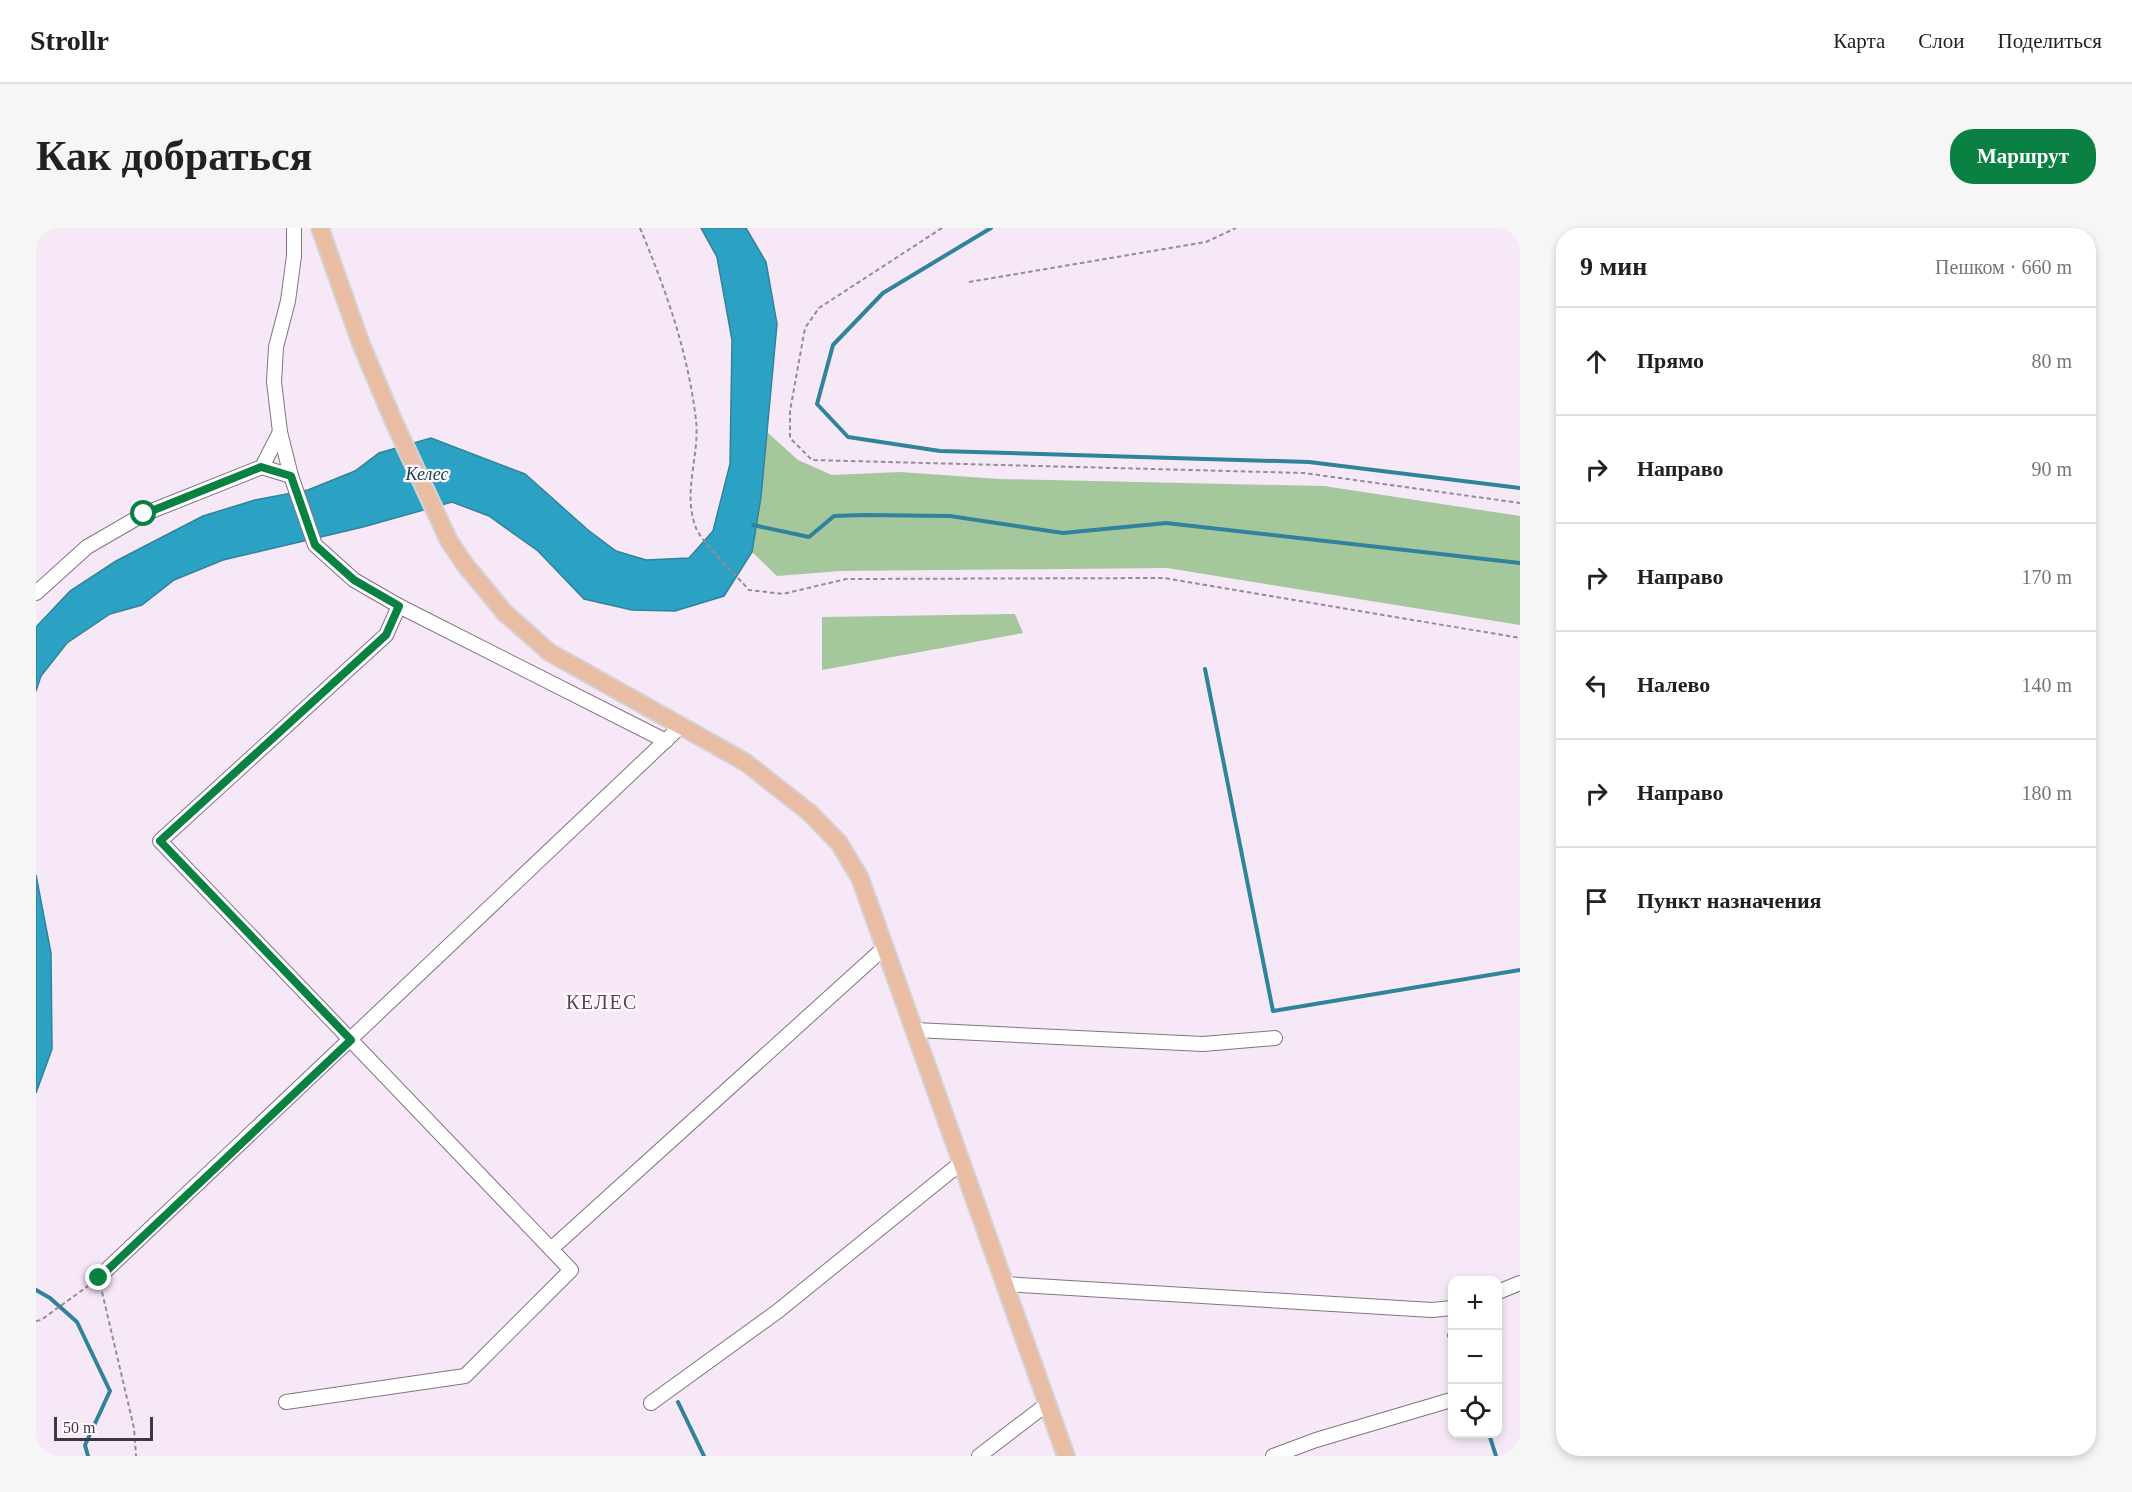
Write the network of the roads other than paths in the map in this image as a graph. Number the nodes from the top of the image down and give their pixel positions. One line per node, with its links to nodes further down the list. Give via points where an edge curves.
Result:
1 (294, 228): 3 (street, via 288,301 276,347 274,382)
2 (320, 228): 8 (main road, via 361,344 449,541 505,613)
3 (280, 432): 4 (street); 5 (street)
4 (261, 467): 5 (street); 6 (street, via 144,514 87,547)
5 (291, 476): 7 (street, via 315,545 354,580)
6 (36, 593)
7 (399, 606): 9 (street); 15 (street, via 386,635 160,841)
8 (561, 658): 9 (street); 10 (main road)
9 (546, 680): 11 (street)
10 (681, 726): 11 (street); 12 (main road, via 745,762 810,813 839,843 860,878)
11 (666, 741): 15 (street)
12 (885, 947): 13 (main road); 17 (street)
13 (915, 1030): 14 (street, via 1203,1044); 16 (main road)
14 (1275, 1038)
15 (351, 1040): 17 (street); 18 (street)
16 (962, 1162): 20 (main road); 25 (street, via 778,1311)
17 (551, 1249): 24 (street, via 571,1270 465,1376)
18 (99, 1278)
19 (1520, 1283): 21 (street)
20 (1005, 1284): 22 (street, via 1432,1311); 26 (main road)
21 (1502, 1290)
22 (1448, 1309)
23 (1448, 1401): 29 (street)
24 (286, 1402)
25 (651, 1403)
26 (1047, 1404): 27 (street); 28 (main road)
27 (979, 1456)
28 (1065, 1456)
29 (1273, 1456)

